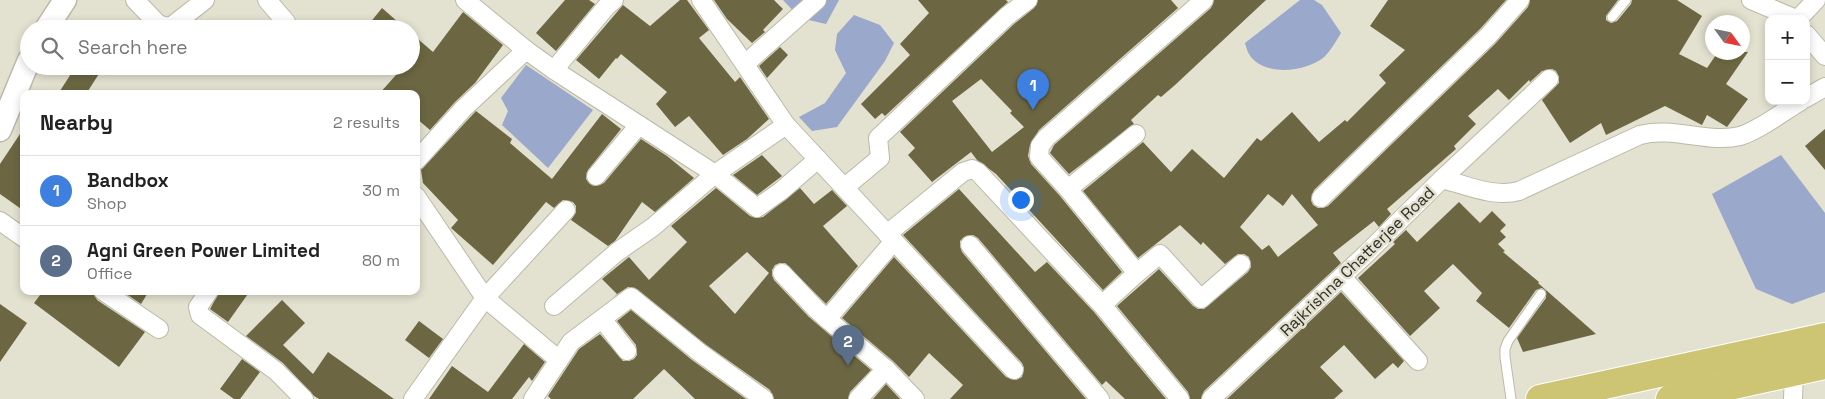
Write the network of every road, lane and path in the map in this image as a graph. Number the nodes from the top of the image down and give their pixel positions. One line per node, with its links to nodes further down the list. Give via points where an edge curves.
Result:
1 (65, 0): 18 (street)
2 (135, 0): 19 (street)
3 (205, 0): 20 (street)
4 (267, 0): 21 (street)
5 (465, 0): 23 (street)
6 (614, 0): 26 (street)
7 (701, 0): 25 (street)
8 (817, 0): 25 (street)
9 (1028, 0): 43 (street, via 1006,16 878,138 880,158)
10 (1204, 0): 44 (street, via 1040,146 1038,157)
11 (1520, 0): 45 (street, via 1488,36)
12 (1626, 0): 17 (lane)
13 (1751, 0): 15 (street)
14 (1816, 0): 16 (street)
15 (1787, 15)
16 (1801, 15)
17 (1612, 17)
18 (52, 20)
19 (154, 20)
20 (179, 20)
21 (284, 20)
22 (1810, 39): 24 (street)
23 (526, 50): 26 (street); 38 (street, via 463,109)
24 (1825, 56)
25 (744, 64): 35 (street)
26 (554, 70): 34 (street)
27 (26, 75): 30 (street)
28 (1549, 79): 42 (street)
29 (1825, 87): 32 (street)
30 (22, 90)
31 (20, 94): 36 (street)
32 (1810, 96)
33 (1794, 105): 42 (street, Rajkrishna Chatterjee Road, via 1740,136 1726,138 1658,132 1640,135 1508,194)
34 (639, 125): 40 (street); 41 (street)
35 (786, 125): 39 (street); 40 (street)
36 (0, 130)
37 (1136, 134): 44 (street)
38 (420, 157)
39 (818, 159): 40 (street, via 757,208); 43 (street)
40 (715, 174): 61 (street)
41 (596, 176)
42 (1442, 179): 55 (street, Rajkrishna Chatterjee Road)
43 (845, 187): 50 (street)
44 (1068, 190): 54 (street)
45 (1321, 198)
46 (420, 202): 59 (street)
47 (566, 210): 59 (street)
48 (0, 221): 49 (street)
49 (20, 235)
50 (891, 238): 60 (street, via 963,172 972,169); 62 (street); 71 (street)
51 (970, 246): 79 (street)
52 (1241, 264): 54 (street, via 1201,299 1160,254)
53 (782, 273): 62 (street)
54 (1137, 273): 60 (street)
55 (1342, 276): 68 (street); 81 (street, Rajkrishna Chatterjee Road)
56 (1541, 294): 82 (lane, via 1505,349)
57 (109, 295): 64 (street)
58 (206, 295): 73 (street, via 198,307 200,315 276,371)
59 (485, 298): 67 (street); 74 (street)
60 (1102, 305): 80 (street)
61 (554, 306)
62 (827, 319): 70 (street)
63 (602, 320): 66 (street); 67 (street, via 571,342); 76 (street, via 631,297)
64 (160, 330)
65 (1825, 337): 83 (main road)
66 (627, 351)
67 (560, 360): 75 (street)
68 (1418, 361)
69 (1825, 365): 72 (main road)
70 (886, 370): 77 (street); 78 (street)
71 (1014, 370)
72 (1794, 372): 84 (main road); 85 (street)
73 (304, 399)
74 (413, 399)
75 (533, 399)
76 (764, 399)
77 (858, 399)
78 (915, 399)
79 (1100, 399)
80 (1180, 399)
81 (1211, 399)
82 (1511, 399)
83 (1540, 399)
84 (1670, 399)
85 (1793, 399)

